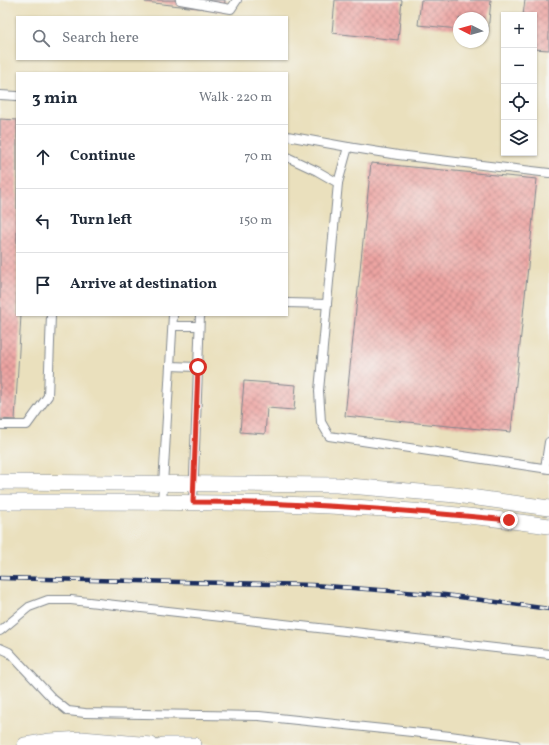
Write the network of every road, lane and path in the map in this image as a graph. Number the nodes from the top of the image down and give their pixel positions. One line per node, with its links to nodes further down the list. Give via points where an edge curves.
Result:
1 (180, 0): 2 (lane, via 231,9)
2 (237, 0)
3 (0, 95): 4 (lane)
4 (16, 96)
5 (288, 136): 6 (lane)
6 (348, 146): 8 (lane, via 398,155); 9 (lane)
7 (288, 157): 9 (lane)
8 (549, 173)
9 (338, 183): 11 (lane)
10 (288, 303): 11 (lane)
11 (327, 304): 21 (lane, via 319,391 321,422 329,436)
12 (52, 316): 19 (lane, via 48,396 27,425)
13 (173, 316): 15 (lane)
14 (200, 316): 16 (lane)
15 (173, 326): 16 (lane); 17 (lane)
16 (199, 326): 18 (lane)
17 (170, 366): 18 (lane); 23 (lane)
18 (198, 367): 24 (lane)
19 (0, 425)
20 (549, 442): 21 (lane)
21 (547, 468)
22 (0, 482): 23 (street)
23 (163, 483): 24 (street); 26 (lane)
24 (193, 484): 27 (lane); 28 (street, via 337,485 456,495)
25 (0, 502): 26 (street)
26 (162, 502): 27 (street)
27 (193, 502): 29 (street, via 395,510)
28 (549, 508)
29 (549, 526)
30 (0, 631): 32 (lane, via 29,607 48,600 71,600)
31 (0, 648): 37 (lane, via 9,652 68,711 259,716)
32 (549, 654)
33 (25, 745): 34 (street, via 82,739)
34 (151, 745)
35 (163, 745): 36 (street)
36 (194, 745)
37 (516, 745)

